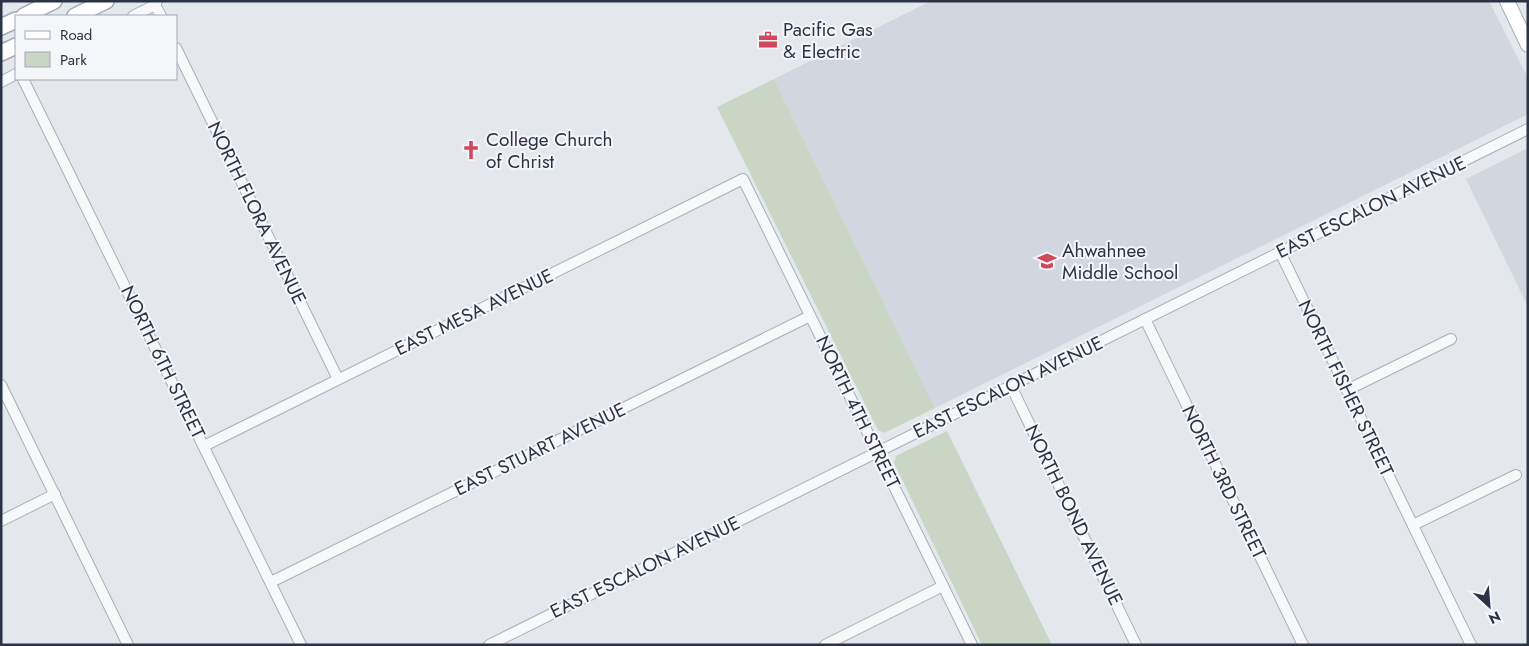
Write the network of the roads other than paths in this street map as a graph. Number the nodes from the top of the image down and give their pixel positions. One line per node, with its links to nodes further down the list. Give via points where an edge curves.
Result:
1 (54, 1): 5 (main road)
2 (106, 1): 6 (main road)
3 (1507, 1): 11 (main road)
4 (156, 3): 7 (street); 8 (street)
5 (26, 15)
6 (77, 15)
7 (135, 15)
8 (161, 15)
9 (15, 21): 10 (main road)
10 (1, 28)
11 (1528, 44)
12 (15, 46): 14 (main road)
13 (178, 52): 24 (street, NORTH FLORA AVENUE)
14 (1, 53)
15 (15, 75): 17 (street)
16 (23, 80): 28 (street, NORTH 6TH STREET)
17 (1, 82)
18 (1528, 129): 20 (street, EAST ESCALON AVENUE)
19 (743, 179): 21 (street, NORTH 4TH STREET); 24 (street, EAST MESA AVENUE)
20 (1280, 252): 22 (street, EAST ESCALON AVENUE); 27 (street, NORTH FISHER STREET)
21 (810, 316): 29 (street, NORTH 4TH STREET); 34 (street, EAST STUART AVENUE)
22 (1145, 319): 26 (street, EAST ESCALON AVENUE); 42 (street, NORTH 3RD STREET)
23 (1451, 339): 27 (street)
24 (338, 379): 28 (street, EAST MESA AVENUE)
25 (1, 385): 31 (street)
26 (1011, 386): 29 (street, EAST ESCALON AVENUE); 41 (street, NORTH BOND AVENUE)
27 (1347, 390): 33 (street, NORTH FISHER STREET)
28 (204, 446): 34 (street, NORTH 6TH STREET)
29 (877, 452): 35 (street, NORTH 4TH STREET); 38 (street, EAST ESCALON AVENUE)
30 (1516, 475): 33 (street)
31 (55, 494): 32 (street); 36 (street)
32 (1, 521)
33 (1413, 525): 43 (street, NORTH FISHER STREET)
34 (271, 582): 37 (street, NORTH 6TH STREET)
35 (943, 586): 39 (street); 40 (street, NORTH 4TH STREET)
36 (126, 644)
37 (301, 645)
38 (489, 645)
39 (825, 645)
40 (972, 645)
41 (1136, 645)
42 (1303, 645)
43 (1471, 645)

